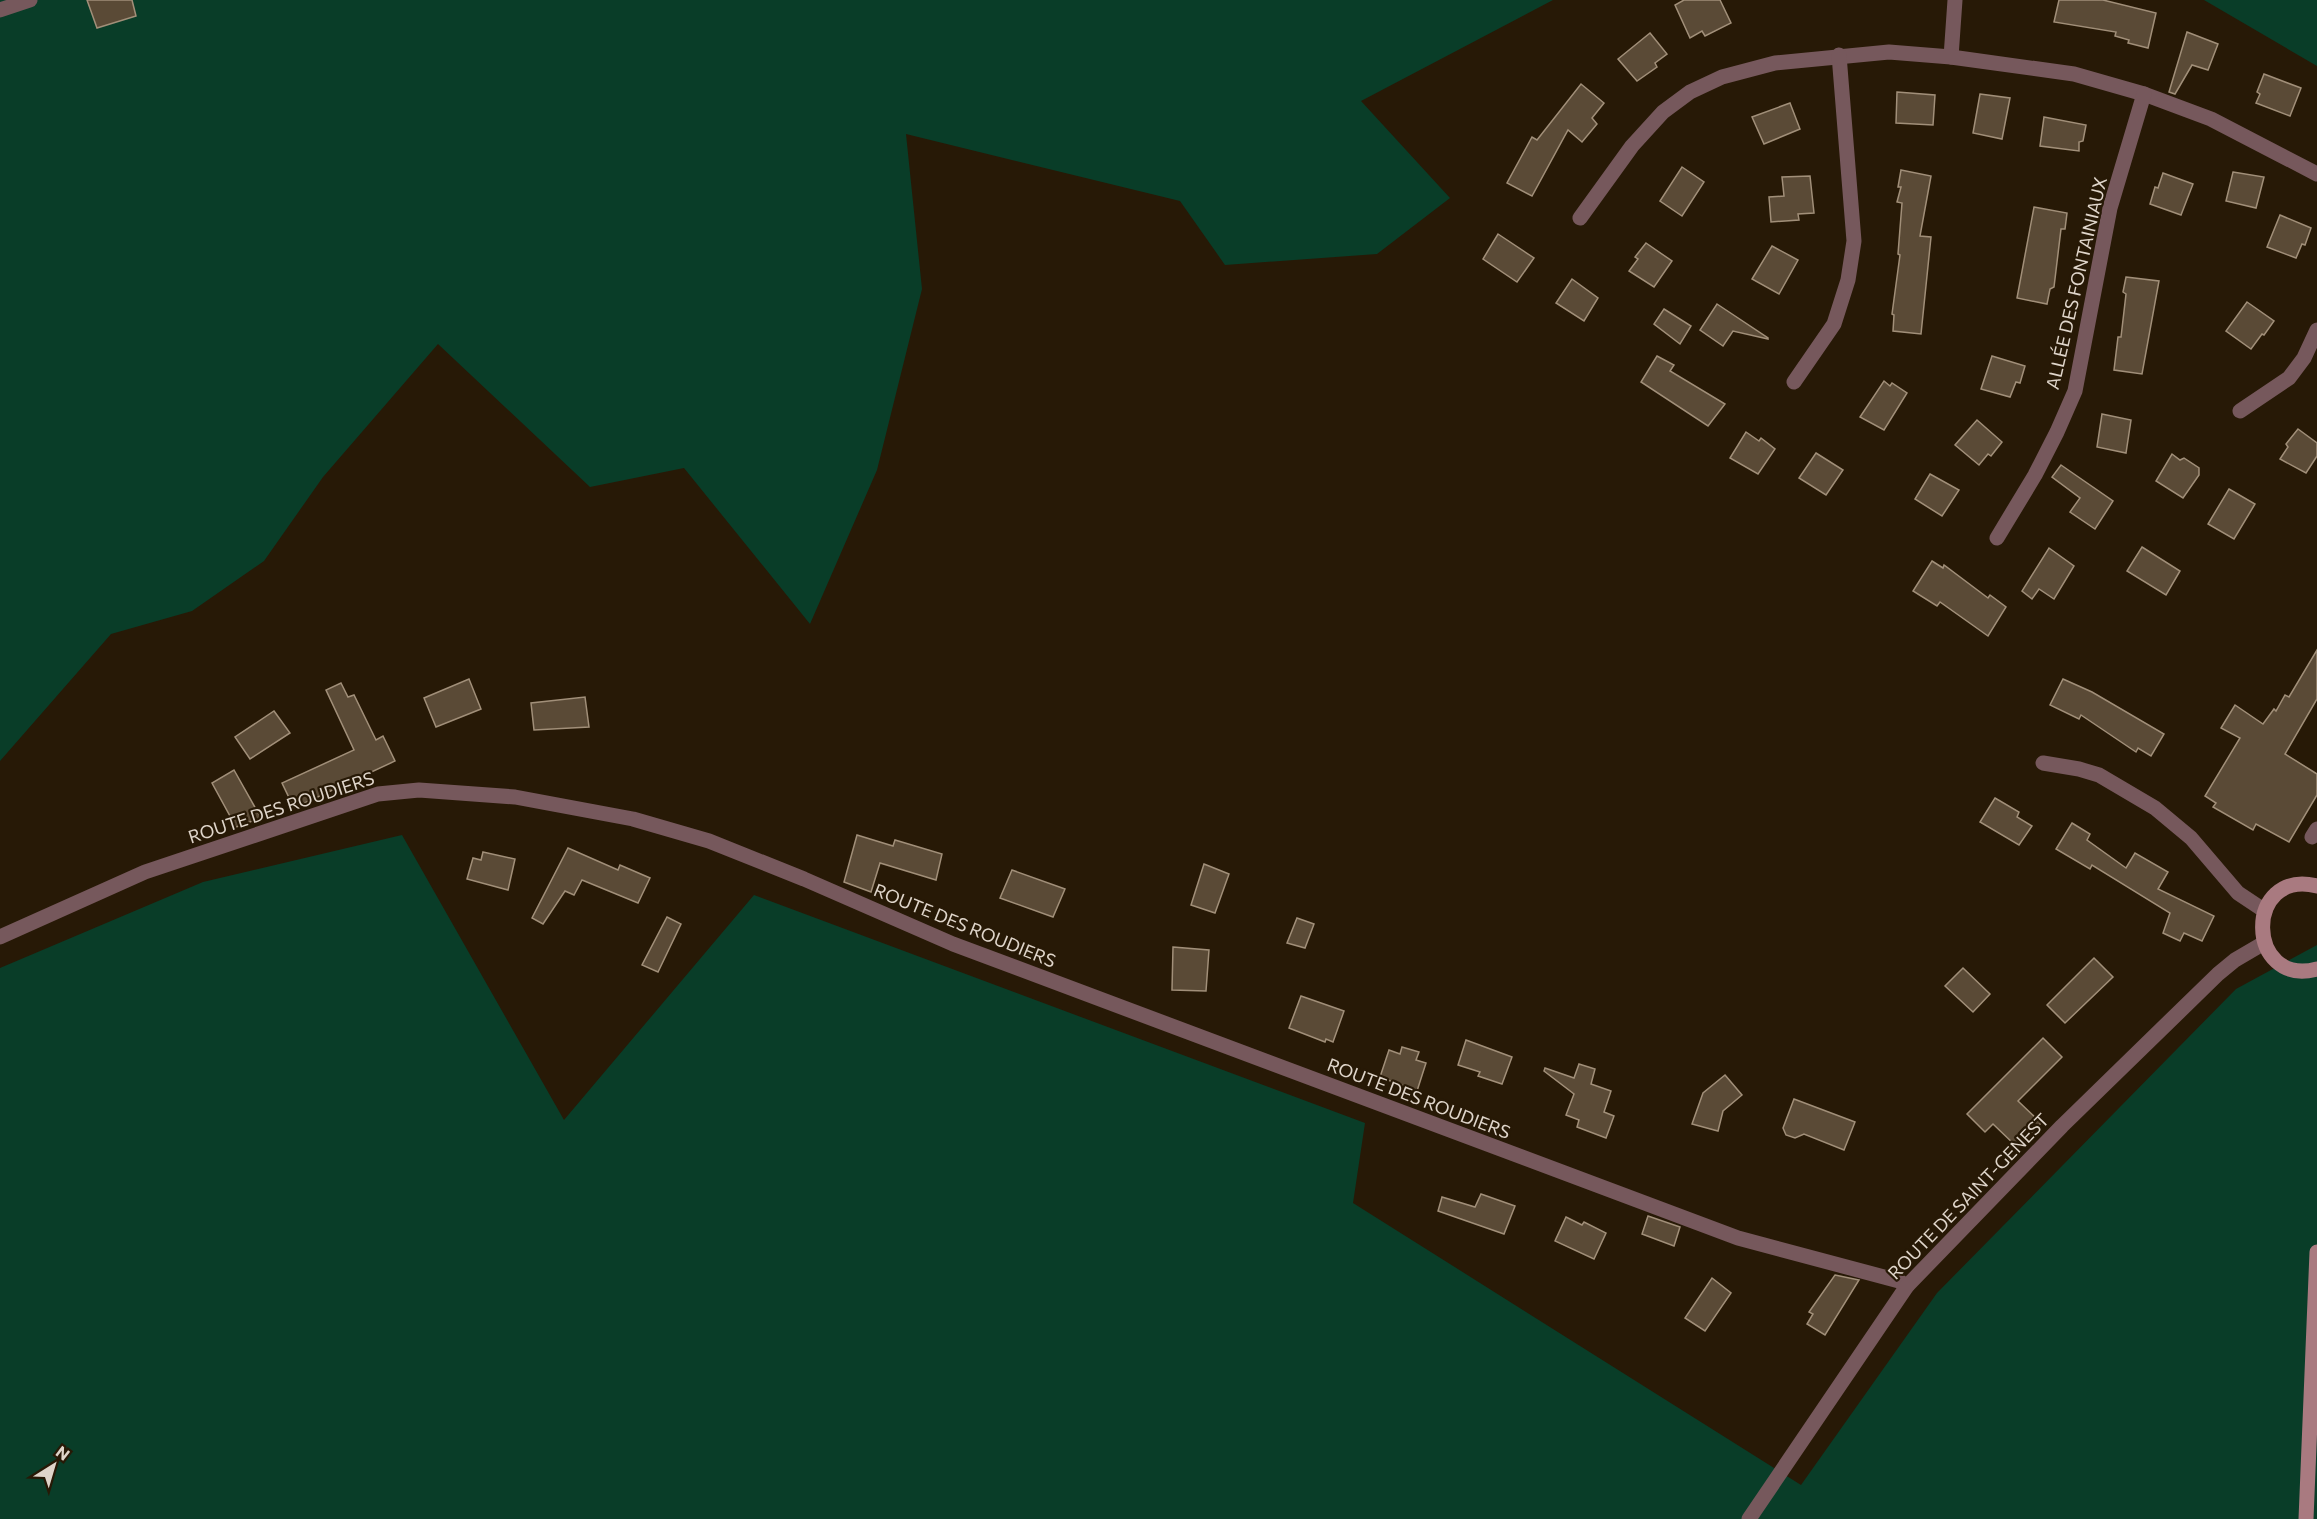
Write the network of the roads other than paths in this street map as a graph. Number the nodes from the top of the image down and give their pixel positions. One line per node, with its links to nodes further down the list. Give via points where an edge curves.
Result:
1 (30, 0): 3 (street)
2 (1955, 0): 5 (street)
3 (0, 10)
4 (1839, 56): 5 (street, via 1889,52); 8 (street, via 1775,63 1722,77 1690,92 1663,112 1632,146); 10 (street, via 1854,240 1848,280 1833,324)
5 (1951, 57): 6 (street, via 2074,74)
6 (2144, 94): 7 (street, via 2211,119); 12 (street, ALLÉE DES FONTAINIAUX, via 2110,208 2075,391 2035,475)
7 (2317, 174)
8 (1580, 218)
9 (2317, 330): 11 (street, via 2289,378)
10 (1794, 382)
11 (2240, 411)
12 (1997, 538)
13 (2043, 764): 15 (street, via 2098,775 2155,808 2191,838 2238,893)
14 (2317, 886): 15 (main road, via 2288,887 2272,899)
15 (2265, 911): 17 (main road, via 2261,932)
16 (0, 937): 20 (street, ROUTE DES ROUDIERS, via 145,872 378,794 419,790 515,796 633,819 709,841 953,944 1738,1238)
17 (2264, 943): 18 (main road, via 2284,966); 20 (street, ROUTE DE SAINT-GENEST, via 2218,974 2062,1126)
18 (2316, 974)
19 (2317, 1252): 22 (main road)
20 (1907, 1286): 21 (street, ROUTE DE SAINT-GENEST)
21 (1749, 1519)
22 (2306, 1519)

